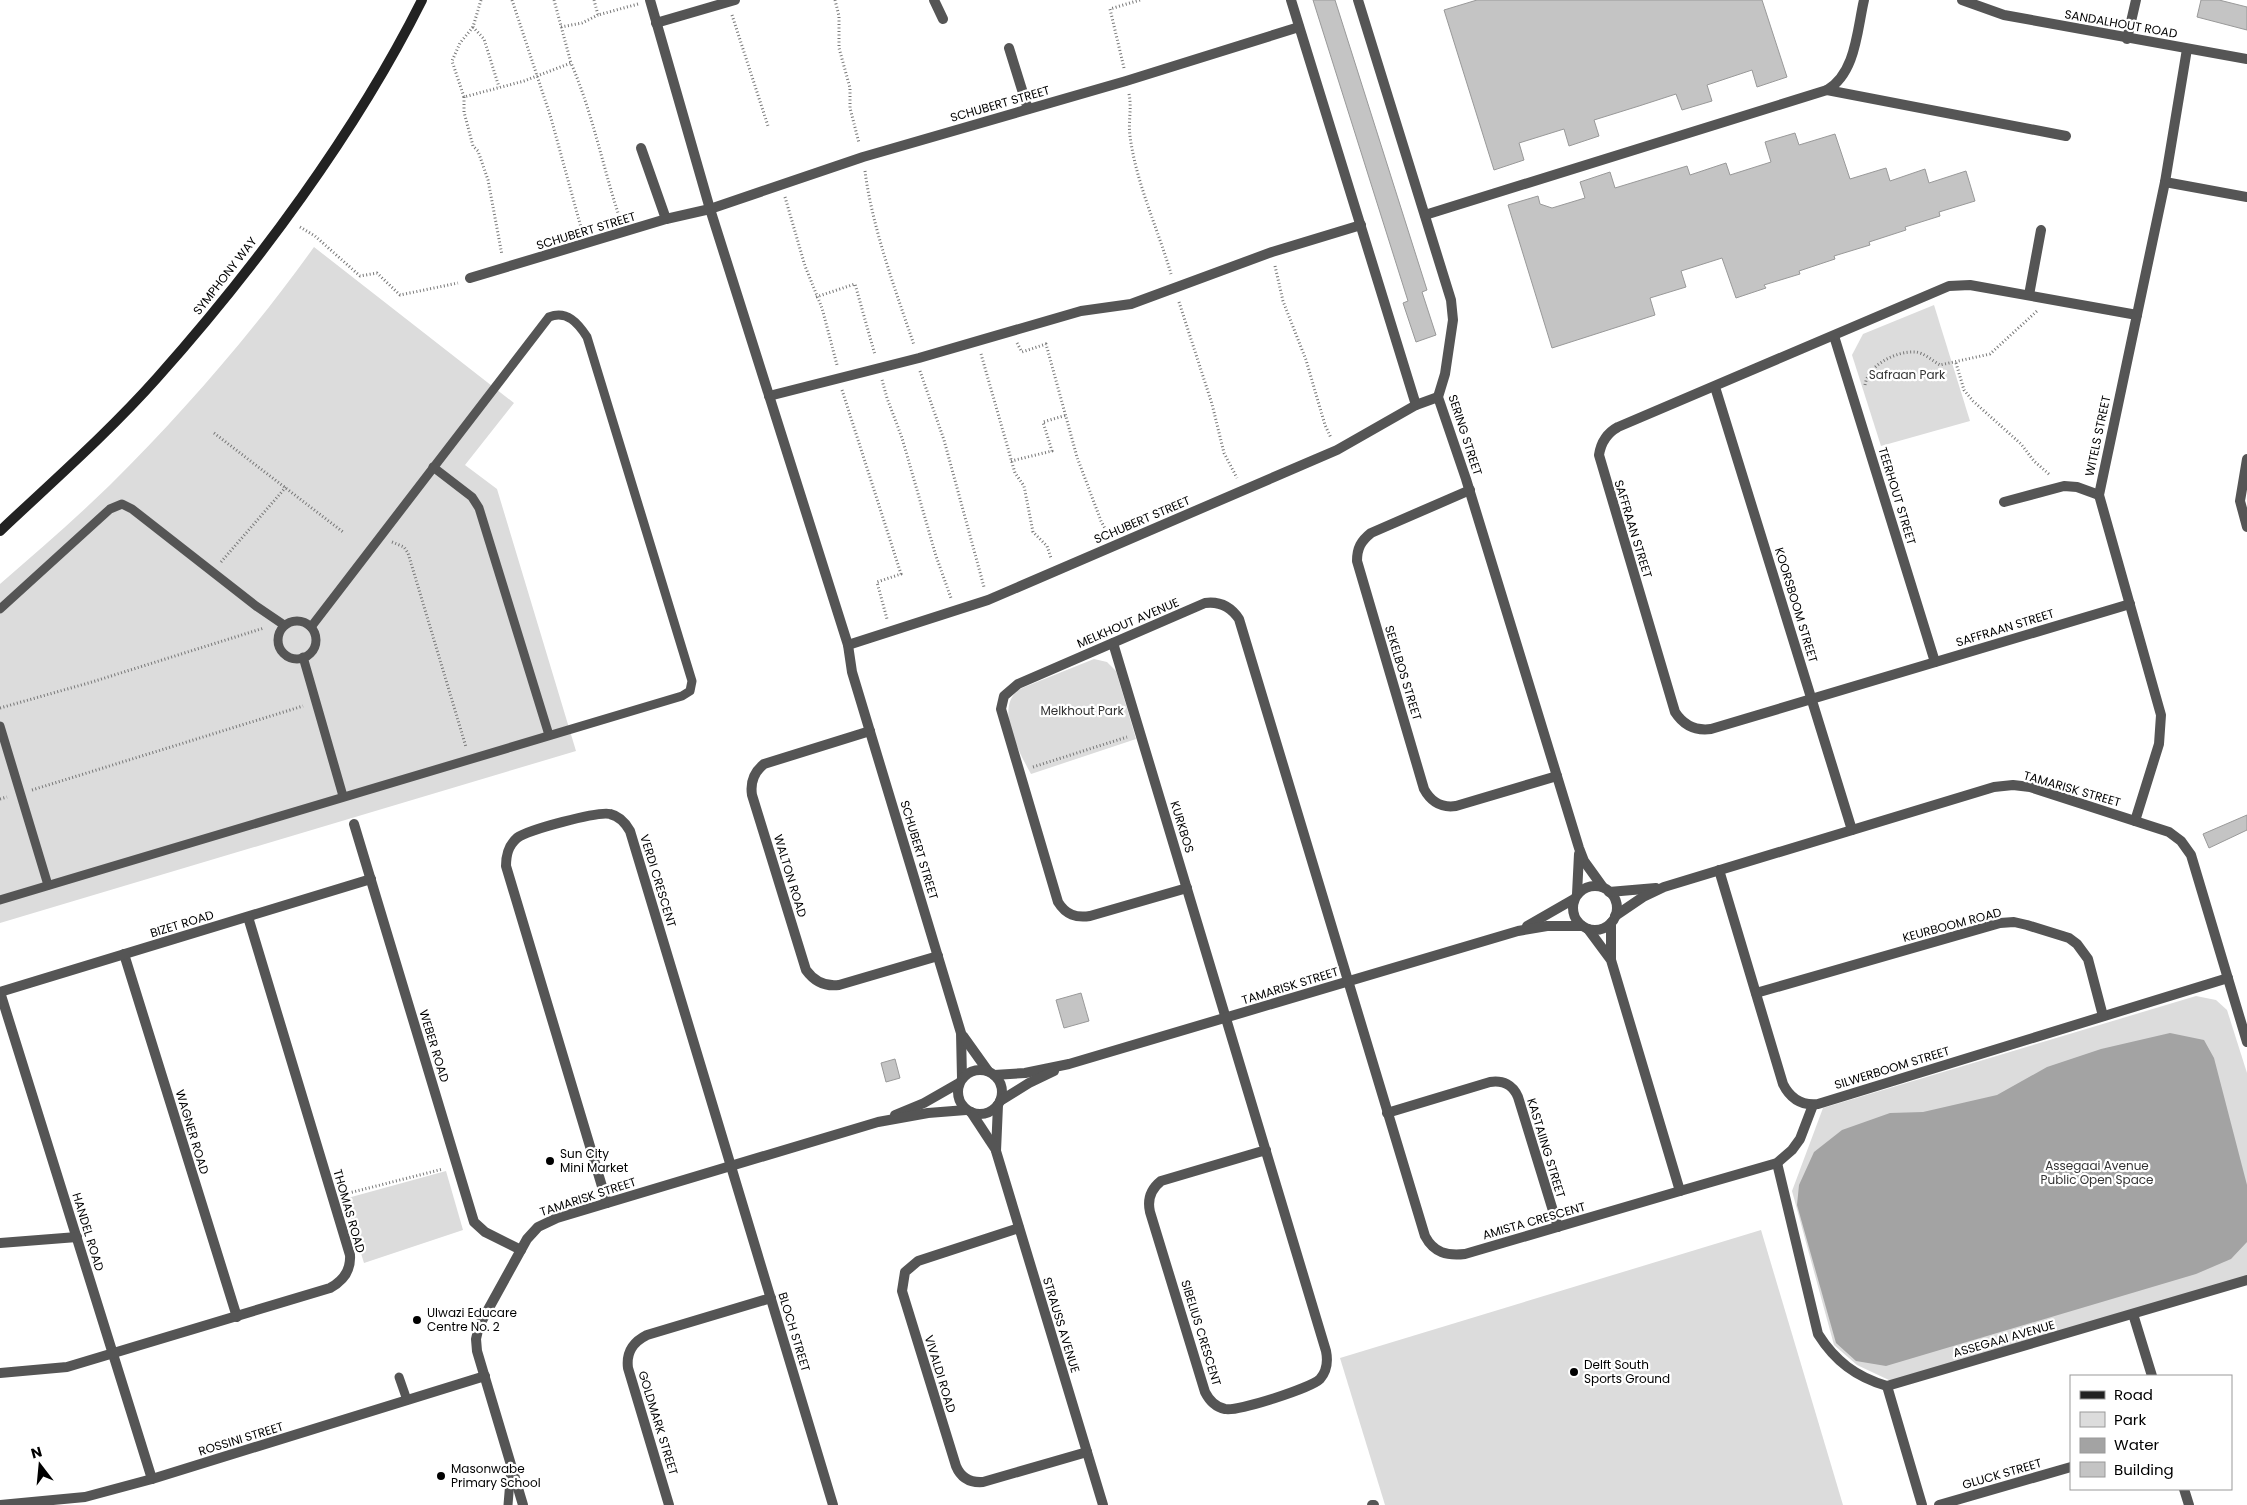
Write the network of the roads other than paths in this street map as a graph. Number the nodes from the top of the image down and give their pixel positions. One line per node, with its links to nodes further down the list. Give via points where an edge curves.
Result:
1 (422, 0): 42 (main road, SYMPHONY WAY, via 338,142 213,312 156,379)
2 (934, 0): 10 (street)
3 (1291, 0): 12 (street)
4 (1358, 0): 24 (street, SERING STREET)
5 (1864, 0): 17 (street, via 1848,69 1839,82)
6 (1962, 0): 13 (street, SANDALHOUT ROAD, via 2004,15)
7 (2136, 0): 13 (street)
8 (646, 1): 11 (street, SCHUBERT STREET)
9 (731, 1): 11 (street)
10 (942, 19)
11 (656, 23): 23 (street, SCHUBERT STREET)
12 (1299, 26): 18 (street, SCHUBERT STREET); 26 (street)
13 (2127, 39): 15 (street, SANDALHOUT ROAD)
14 (1009, 48): 18 (street)
15 (2187, 49): 16 (street, SANDALHOUT ROAD); 21 (street, WITELS STREET)
16 (2247, 59)
17 (1827, 90): 19 (street); 24 (street)
18 (1028, 109): 23 (street, SCHUBERT STREET, via 863,157)
19 (2066, 136)
20 (641, 148): 25 (street)
21 (2165, 182): 22 (street); 30 (street, WITELS STREET)
22 (2247, 197)
23 (710, 209): 25 (street, SCHUBERT STREET); 33 (street, SCHUBERT STREET)
24 (1425, 214): 34 (street, SERING STREET, via 1453,309 1445,374)
25 (666, 219): 28 (street, SCHUBERT STREET)
26 (1360, 225): 33 (street, via 1272,252 1131,304 1081,311 919,358); 35 (street)
27 (2041, 230): 29 (street)
28 (470, 278)
29 (2029, 295): 30 (street, SAFFRAAN STREET); 31 (street, SAFFRAAN STREET, via 1970,285 1949,286)
30 (2136, 315): 39 (street, WITELS STREET)
31 (1834, 336): 32 (street, SAFFRAAN STREET); 50 (street, TEERHOUT STREET)
32 (1715, 387): 51 (street, KOORSBOOM STREET); 51 (street, SAFFRAAN STREET, via 1618,427 1607,435 1600,448 1600,462 1673,703 1684,723 1711,730)
33 (769, 396): 48 (street, SCHUBERT STREET)
34 (1438, 397): 35 (street, SCHUBERT STREET); 38 (street, SERING STREET)
35 (1416, 404): 48 (street, SCHUBERT STREET, via 1336,450 988,600)
36 (2247, 459): 41 (street, via 2240,501)
37 (433, 467): 46 (lane); 54 (lane, via 472,497 479,508); 54 (lane, via 549,317 566,316 579,326 587,337 692,681 690,691 682,696)
38 (1470, 490): 55 (street, SERING STREET); 55 (street, SEKELBOS STREET, via 1371,533 1364,538 1357,553 1424,789 1436,803 1456,806)
39 (2099, 495): 40 (street, via 2064,486); 43 (street, WITELS STREET)
40 (2004, 502)
41 (2247, 527)
42 (0, 531)
43 (2130, 604): 50 (street, SAFFRAAN STREET); 57 (street, WITELS STREET, via 2162,724)
44 (0, 609): 45 (lane, via 110,510 122,504)
45 (281, 623): 46 (lane, via 300,620); 49 (lane, via 280,650 292,658)
46 (311, 627): 49 (lane, via 316,644)
47 (1114, 643): 65 (street, KURKBOS); 65 (street, MELKHOUT AVENUE, via 1008,691 1002,703 1002,716 1018,772 1058,902 1068,914 1090,916); 77 (street, MELKHOUT AVENUE, via 1205,603 1219,604 1239,619)
48 (848, 645): 53 (street, SCHUBERT STREET, via 852,672)
49 (303, 657): 56 (lane)
50 (1935, 662): 51 (street, SAFFRAAN STREET)
51 (1812, 699): 59 (street, KOORSBOOM STREET)
52 (0, 726): 63 (lane)
53 (870, 731): 74 (street, SCHUBERT STREET); 74 (street, WALTON ROAD, via 764,764 754,774 752,795 806,970 811,977 825,985 839,985)
54 (549, 735): 56 (lane)
55 (1557, 776): 60 (street, SERING STREET)
56 (343, 796): 63 (lane)
57 (2135, 821): 59 (street, TAMARISK STREET, via 2030,788 2004,786); 76 (street, TAMARISK STREET, via 2169,832 2186,847)
58 (354, 824): 62 (street, WEBER ROAD)
59 (1852, 830): 61 (street, TAMARISK STREET)
60 (1579, 848): 66 (street, SERING STREET); 67 (street, SERING STREET)
61 (1719, 870): 64 (street, TAMARISK STREET); 79 (street)
62 (371, 879): 69 (street, BIZET ROAD); 102 (street, WEBER ROAD, via 474,1222 485,1232)
63 (48, 885): 68 (lane)
64 (1664, 887): 66 (street, TAMARISK STREET); 70 (street, TAMARISK STREET, via 1643,897)
65 (1188, 888): 81 (street, KURKBOS)
66 (1605, 889): 67 (street, via 1587,888); 70 (street, via 1616,902)
67 (1576, 896): 71 (street, via 1573,911); 72 (street, TAMARISK STREET)
68 (0, 900)
69 (248, 917): 73 (street, BIZET ROAD); 106 (street, THOMAS ROAD, via 350,1255 349,1268 342,1280 330,1288)
70 (1613, 920): 71 (street, via 1605,928); 75 (street)
71 (1585, 928): 72 (street, TAMARISK STREET, via 1547,926); 75 (street)
72 (1518, 931): 77 (street, TAMARISK STREET)
73 (124, 954): 78 (street, BIZET ROAD); 106 (street, WAGNER ROAD)
74 (938, 956): 82 (street, SCHUBERT STREET)
75 (1611, 960): 96 (street)
76 (2228, 978): 80 (street, SILWERBOOM STREET); 83 (street, TAMARISK STREET)
77 (1347, 982): 81 (street, TAMARISK STREET); 90 (street, AMISTA CRESCENT)
78 (0, 992): 100 (street, HANDEL ROAD)
79 (1756, 993): 80 (street, KEURBOOM ROAD, via 2000,923 2014,922 2069,938 2077,944 2088,959); 88 (street, via 1783,1084 1792,1098)
80 (2103, 1016): 88 (street, SILWERBOOM STREET)
81 (1226, 1018): 84 (street, TAMARISK STREET); 92 (street, SIBELIUS CRESCENT)
82 (962, 1033): 85 (street, SCHUBERT STREET); 86 (street, SCHUBERT STREET)
83 (2247, 1042)
84 (1069, 1064): 85 (street, TAMARISK STREET, via 1025,1073); 87 (street, TAMARISK STREET, via 1029,1083)
85 (991, 1073): 86 (street, via 974,1070); 87 (street, via 1000,1082)
86 (961, 1081): 89 (street, via 958,1098); 91 (street, TAMARISK STREET, via 924,1103)
87 (999, 1103): 89 (street, via 985,1113); 93 (street, STRAUSS AVENUE)
88 (1812, 1104): 94 (street, via 1800,1139)
89 (969, 1111): 91 (street, TAMARISK STREET, via 928,1113); 93 (street, STRAUSS AVENUE)
90 (1387, 1113): 98 (street, AMISTA CRESCENT, via 1425,1236 1434,1249 1448,1255 1465,1254); 98 (street, KASTAIING STREET, via 1490,1082 1506,1084 1518,1097)
91 (878, 1122): 95 (street, TAMARISK STREET)
92 (1266, 1150): 92 (street, SIBELIUS CRESCENT, via 1328,1364 1322,1378 1310,1387 1239,1408 1224,1409 1212,1402 1205,1392 1150,1212 1149,1199 1161,1181)
93 (996, 1151): 99 (street, STRAUSS AVENUE)
94 (1777, 1163): 96 (street, AMISTA CRESCENT); 112 (street, via 1818,1334 1826,1347 1849,1369)
95 (731, 1166): 97 (street, TAMARISK STREET); 97 (street, VERDI CRESCENT, via 627,825 602,812 524,834 508,850 506,866); 104 (street, BLOCH STREET)
96 (1680, 1191): 98 (street, AMISTA CRESCENT)
97 (607, 1203): 102 (street, TAMARISK STREET, via 547,1222 532,1232)
98 (1558, 1227)
99 (1019, 1228): 114 (street, STRAUSS AVENUE); 114 (street, VIVALDI ROAD, via 913,1264 904,1272 902,1291 956,1466 962,1476 972,1482 983,1482)
100 (77, 1237): 101 (street); 107 (street, HANDEL ROAD)
101 (0, 1243)
102 (521, 1250): 110 (street, TAMARISK STREET, via 477,1332 476,1345)
103 (2247, 1280): 105 (street, ASSEGAAI AVENUE)
104 (771, 1298): 123 (street, GOLDMARK STREET, via 647,1335 631,1348 628,1368); 124 (street, BLOCH STREET)
105 (2133, 1314): 109 (street); 112 (street, ASSEGAAI AVENUE)
106 (237, 1317): 107 (street, THOMAS ROAD)
107 (113, 1354): 108 (street, via 67,1367); 117 (street, HANDEL ROAD)
108 (0, 1373)
109 (2152, 1375)
110 (485, 1376): 113 (street, ROSSINI STREET); 115 (street, TAMARISK STREET)
111 (399, 1377): 113 (lane)
112 (1887, 1386): 126 (street)
113 (407, 1400): 117 (street, ROSSINI STREET)
114 (1086, 1452): 125 (street, STRAUSS AVENUE)
115 (511, 1467): 121 (lane); 122 (street, TAMARISK STREET)
116 (2070, 1467): 127 (street, GLUCK STREET)
117 (152, 1479): 119 (street, ROSSINI STREET, via 85,1497)
118 (2184, 1490): 128 (street)
119 (13, 1504): 120 (street, ROSSINI STREET)
120 (0, 1505)
121 (508, 1505)
122 (522, 1505)
123 (670, 1505)
124 (832, 1505)
125 (1102, 1505)
126 (1922, 1505)
127 (1940, 1505)
128 (2189, 1505)

